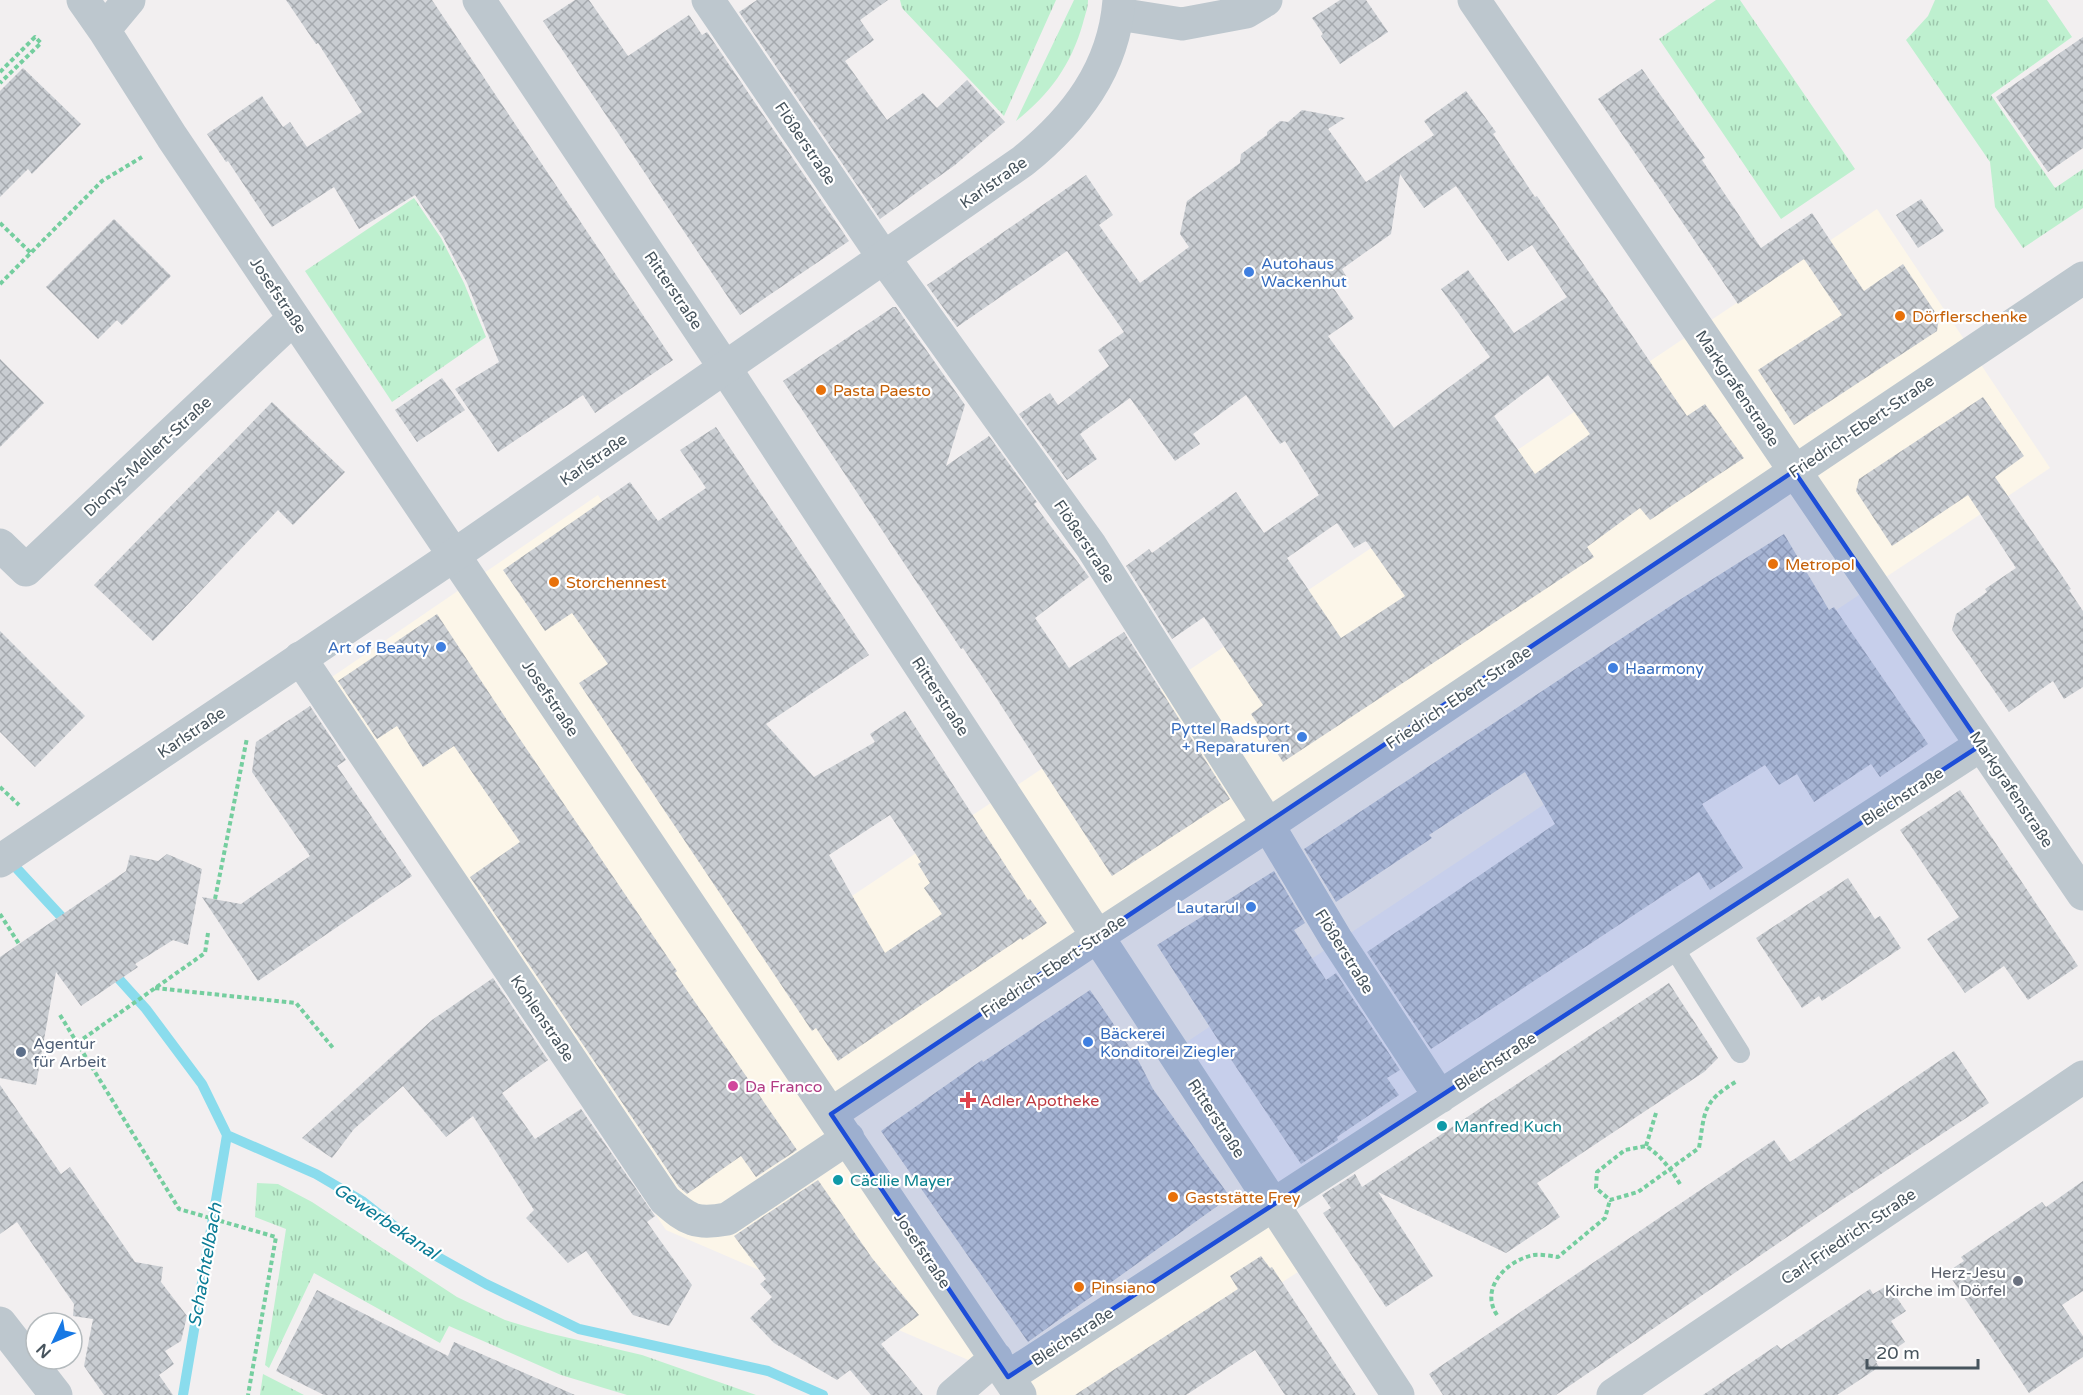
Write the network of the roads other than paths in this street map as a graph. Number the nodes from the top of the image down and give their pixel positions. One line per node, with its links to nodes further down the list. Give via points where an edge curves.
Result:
1 (83, 0): 8 (street, Josefstraße)
2 (129, 0): 8 (street)
3 (479, 0): 12 (street, Ritterstraße)
4 (708, 0): 9 (street, Flößerstraße)
5 (1266, 0): 7 (street, via 1246,12 1182,24)
6 (1474, 0): 13 (street, Markgrafenstraße)
7 (1118, 7): 9 (street, Karlstraße, via 1110,46 1093,86 1051,139)
8 (104, 30): 11 (street, Josefstraße)
9 (884, 258): 12 (street, Karlstraße); 18 (street, Flößerstraße, via 1091,546)
10 (2083, 279): 13 (street, Friedrich-Ebert-Straße)
11 (294, 318): 14 (street, Dionys-Mellert-Straße, via 26,570); 15 (street, Josefstraße)
12 (726, 368): 15 (street, Karlstraße); 21 (street, Ritterstraße)
13 (1794, 471): 17 (street, Markgrafenstraße); 18 (street, Friedrich-Ebert-Straße)
14 (0, 545)
15 (453, 555): 16 (street, Karlstraße); 26 (street, Josefstraße)
16 (300, 658): 19 (street, Karlstraße); 26 (street, Kohlenstraße, via 665,1200 684,1216 705,1223 727,1219)
17 (1981, 744): 20 (street, Markgrafenstraße); 22 (street, Bleichstraße)
18 (1268, 825): 21 (street, Friedrich-Ebert-Straße); 25 (street, Flößerstraße, via 1336,939)
19 (0, 861)
20 (2083, 894)
21 (1098, 936): 26 (street, Friedrich-Ebert-Straße); 27 (street, Ritterstraße)
22 (1672, 945): 23 (lane); 25 (street, Bleichstraße)
23 (1740, 1053)
24 (2083, 1077): 33 (street, Carl-Friedrich-Straße)
25 (1440, 1097): 27 (street, Bleichstraße)
26 (839, 1126): 29 (street, Josefstraße)
27 (1274, 1204): 29 (street, Bleichstraße); 32 (street, Ritterstraße)
28 (0, 1323): 30 (street)
29 (1008, 1377): 31 (street, Bleichstraße)
30 (56, 1395)
31 (953, 1395)
32 (1398, 1395)
33 (1613, 1395)

